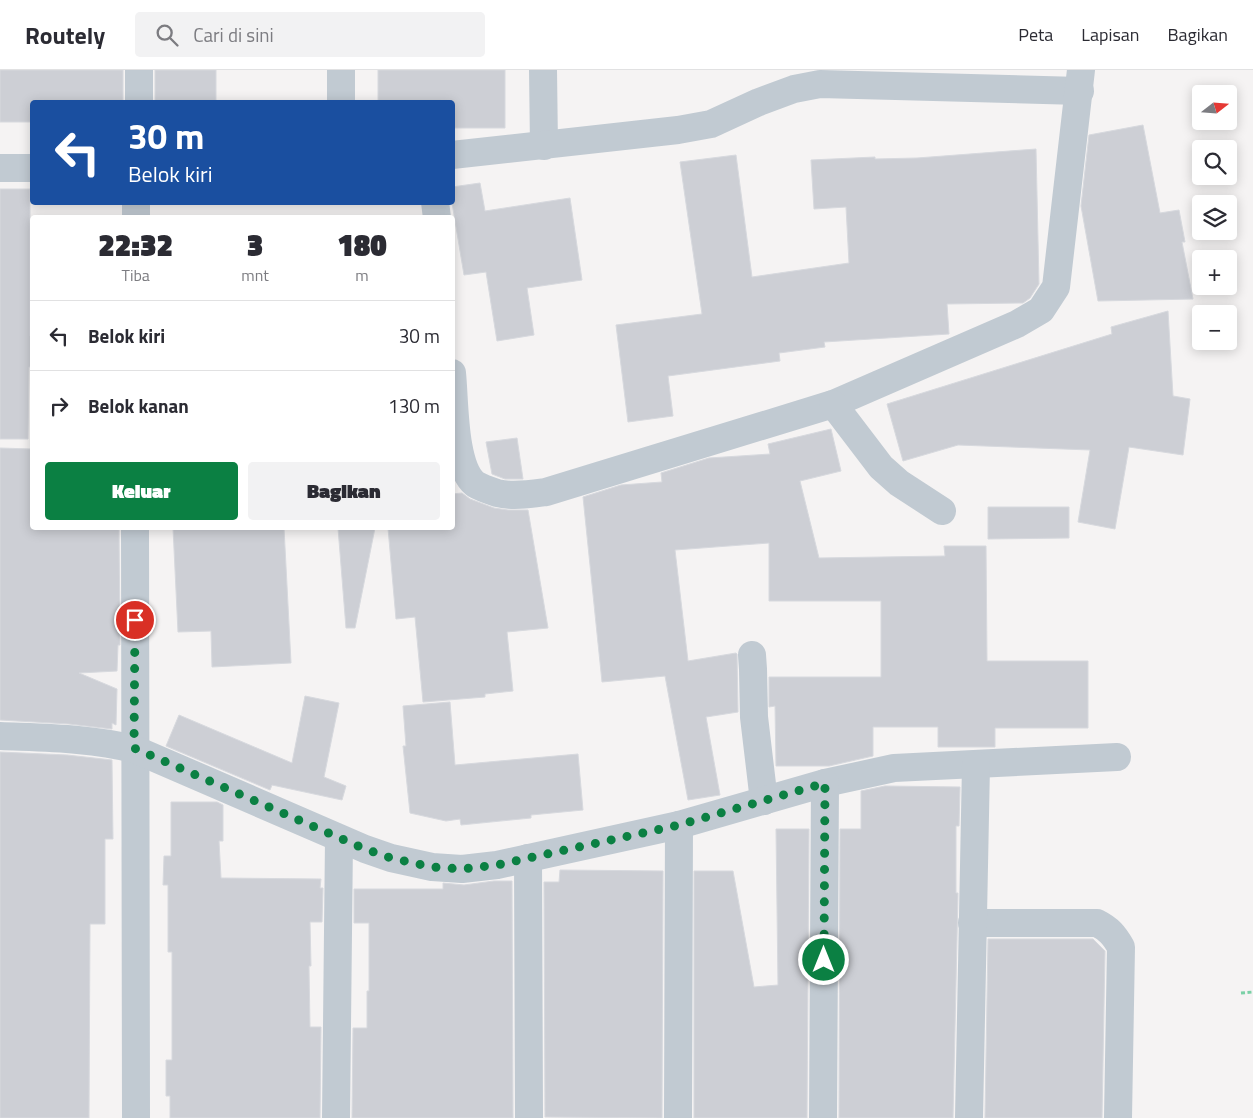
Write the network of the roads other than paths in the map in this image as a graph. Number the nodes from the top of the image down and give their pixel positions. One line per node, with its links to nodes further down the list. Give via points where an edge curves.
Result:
1 (139, 70): 5 (street)
2 (341, 70): 6 (street)
3 (543, 70): 7 (street)
4 (1081, 80): 7 (street, via 820,84 794,89 711,124); 11 (street, via 1056,287 1041,310 1017,324)
5 (139, 100)
6 (341, 100)
7 (544, 146): 8 (street)
8 (455, 155)
9 (0, 168): 10 (street)
10 (30, 168)
11 (833, 404): 12 (street, via 546,492 527,494 497,493 475,483 464,468 458,450); 13 (street, via 881,467)
12 (455, 412)
13 (942, 511)
14 (135, 530): 17 (street)
15 (752, 655): 21 (street, via 754,717)
16 (0, 736): 17 (street, via 80,739)
17 (134, 748): 23 (street); 26 (street)
18 (1117, 757): 19 (street)
19 (976, 765): 20 (street, via 894,768); 25 (street)
20 (825, 783): 21 (street); 30 (street)
21 (764, 801): 22 (street)
22 (679, 825): 24 (street); 29 (street)
23 (339, 839): 24 (street, via 391,858 432,867 462,869); 27 (street)
24 (528, 858): 28 (street)
25 (972, 923): 31 (street); 32 (street, via 1097,923 1114,935 1121,947)
26 (136, 1118)
27 (336, 1118)
28 (529, 1118)
29 (678, 1118)
30 (822, 1118)
31 (969, 1118)
32 (1118, 1118)

